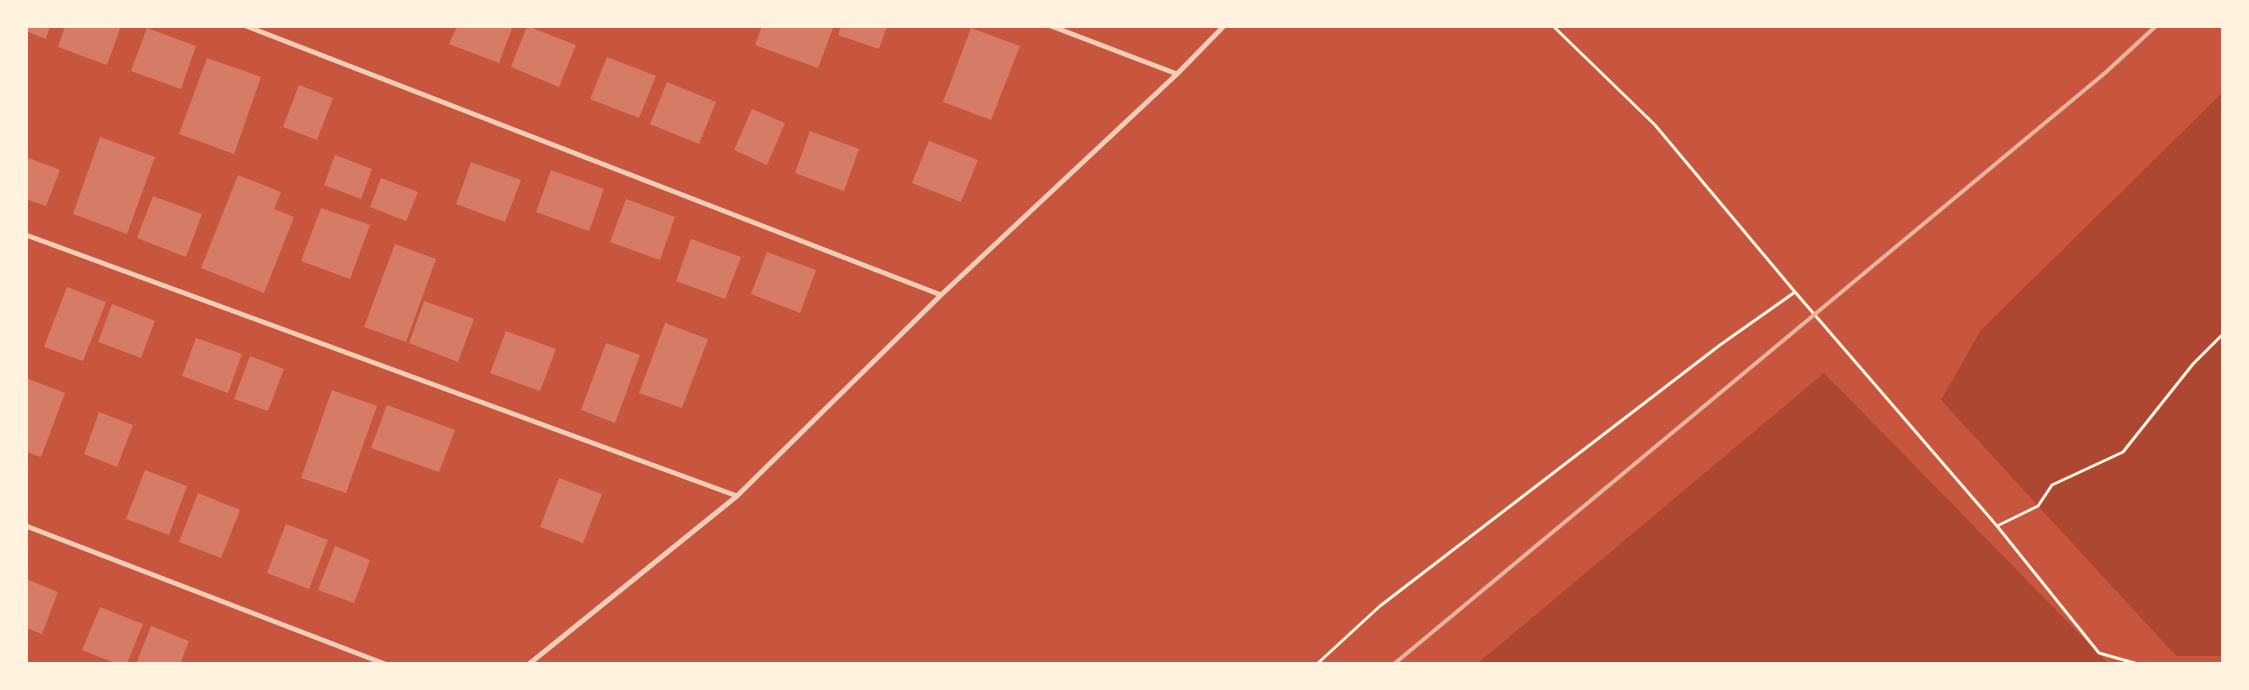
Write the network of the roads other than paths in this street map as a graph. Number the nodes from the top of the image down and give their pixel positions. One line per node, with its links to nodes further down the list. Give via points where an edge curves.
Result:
1 (246, 26): 6 (street)
2 (1051, 26): 4 (street)
3 (1224, 26): 4 (street)
4 (1177, 74): 6 (street)
5 (26, 235): 7 (street)
6 (941, 295): 7 (street)
7 (737, 496): 10 (street)
8 (26, 526): 9 (street)
9 (385, 664)
10 (529, 664)

